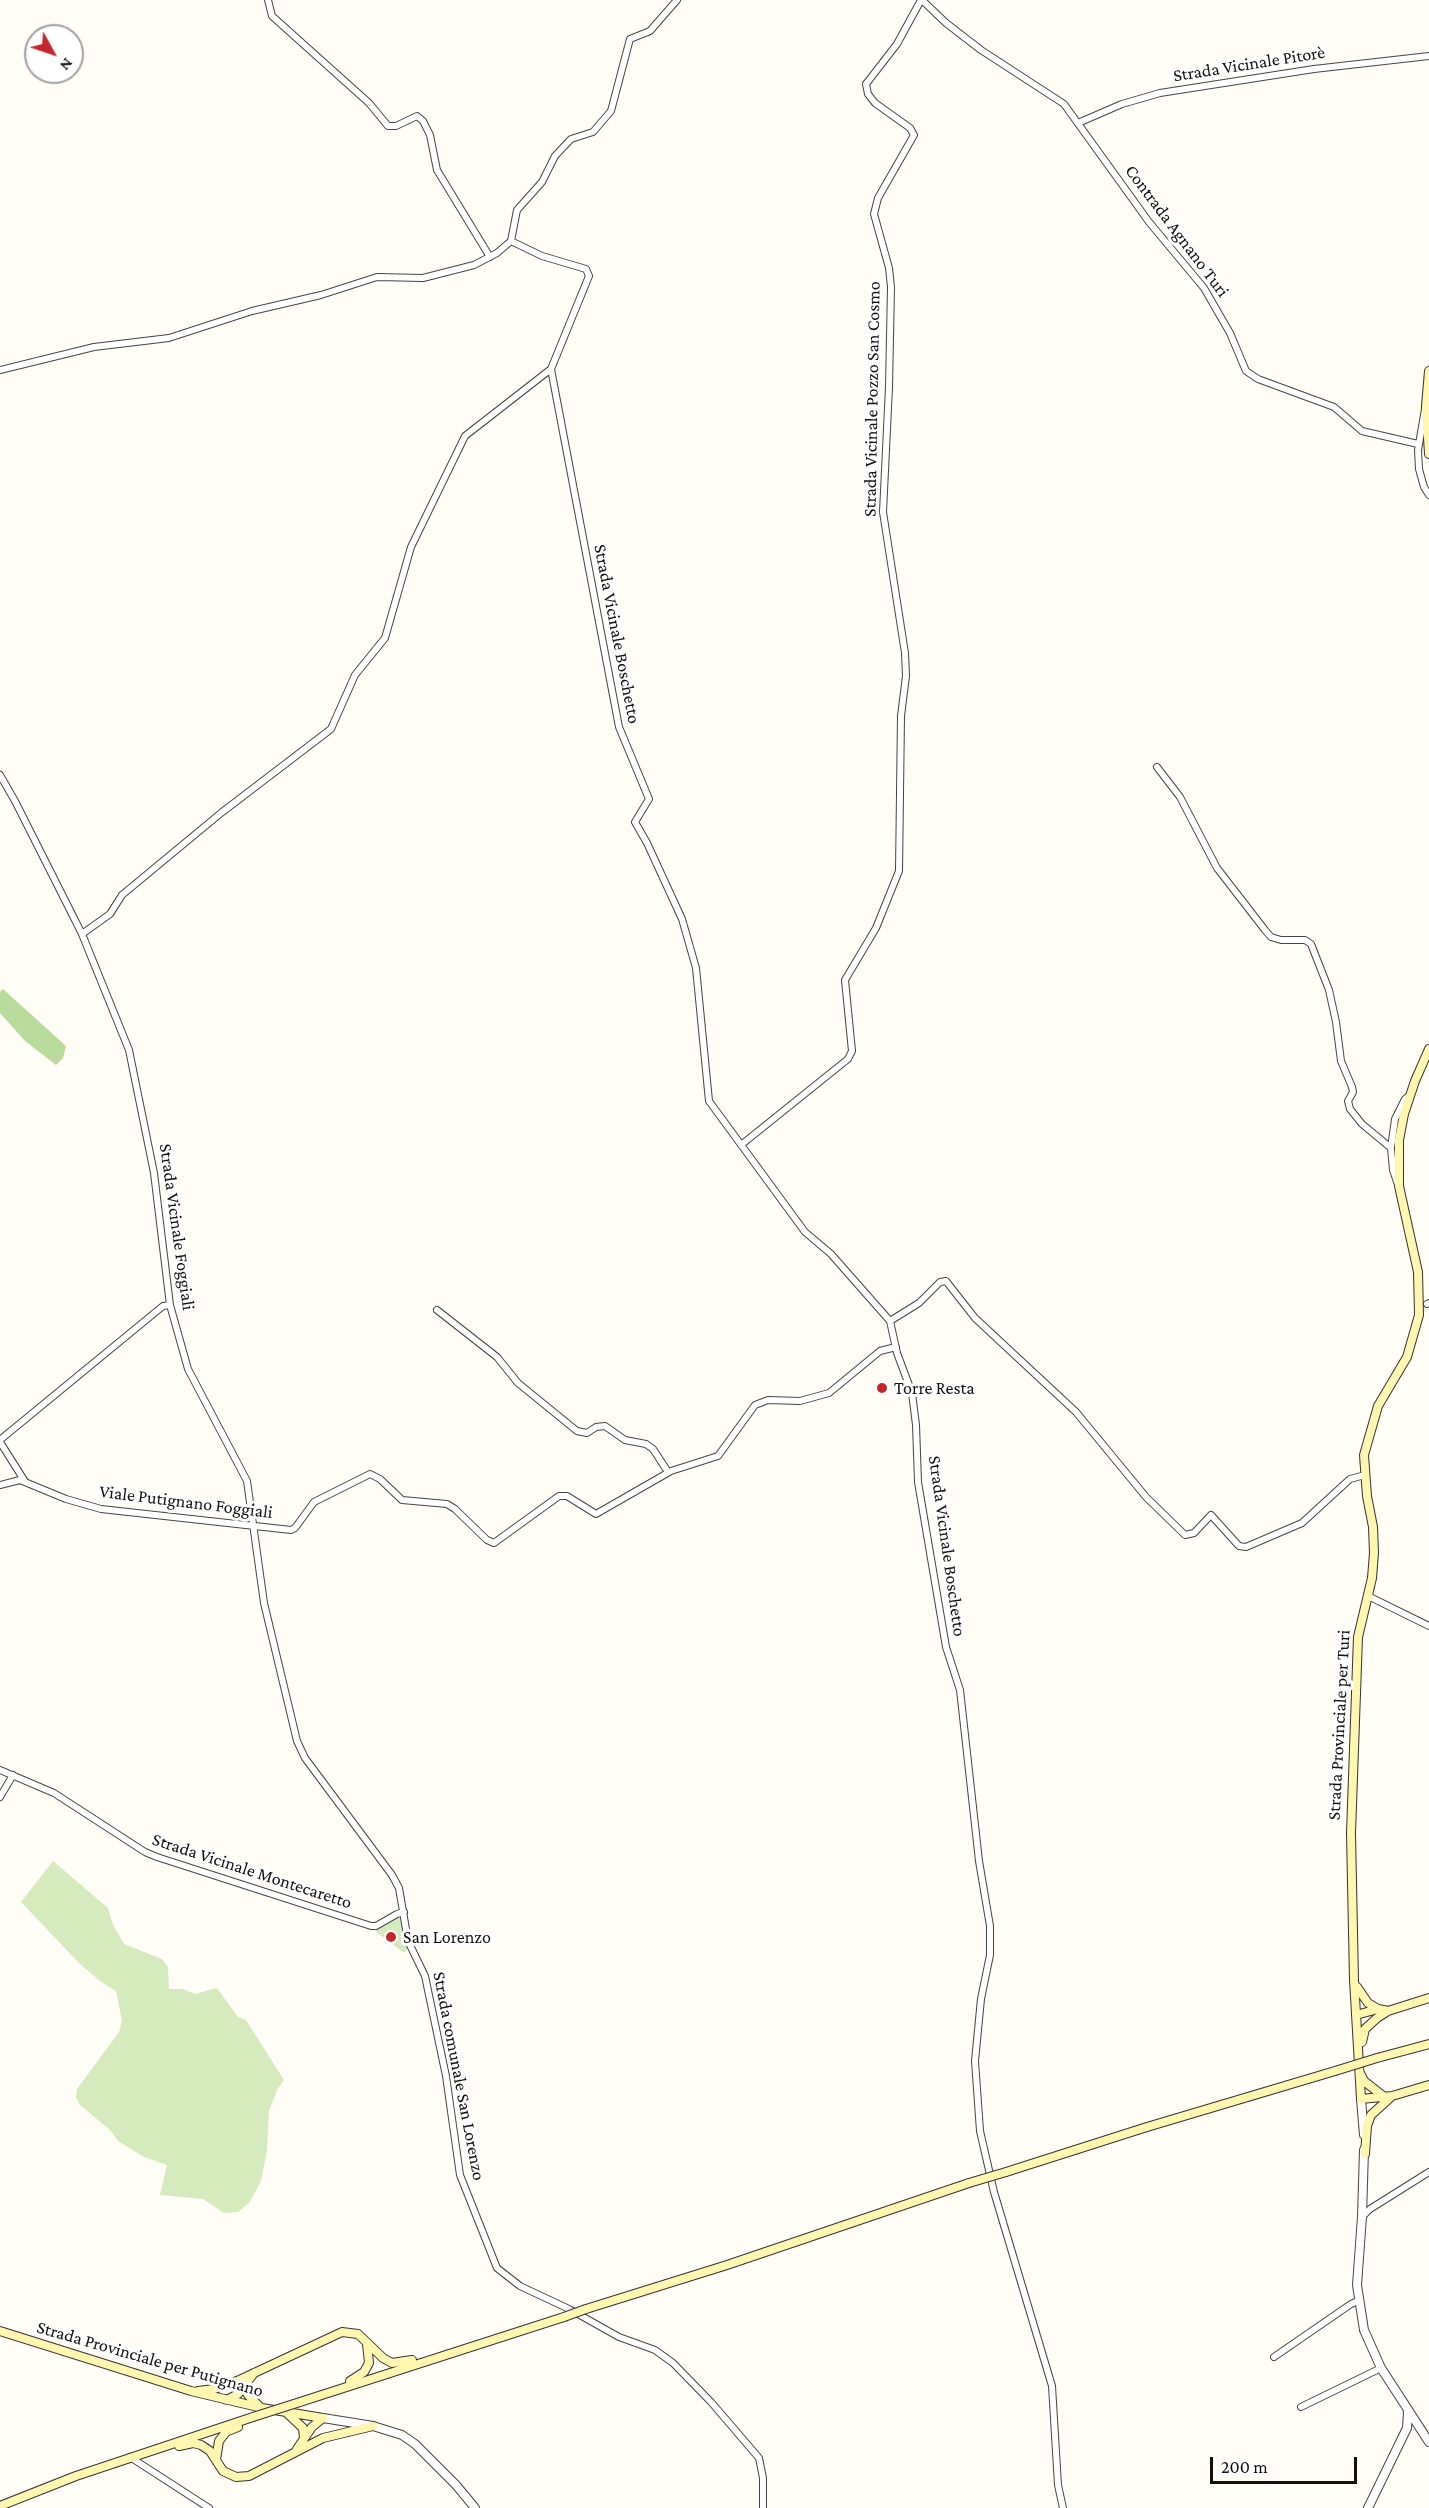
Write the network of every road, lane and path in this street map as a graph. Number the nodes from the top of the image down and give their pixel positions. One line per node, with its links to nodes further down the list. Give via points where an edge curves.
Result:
1 (268, 0): 7 (street, via 272,16 369,103 388,126 417,116 423,121 437,170)
2 (677, 0): 6 (street, via 650,31 630,39 611,111 593,132 571,140 555,156 542,182 517,210)
3 (922, 0): 5 (street, Contrada Agnano Turi, via 981,50 1059,99); 20 (street, Strada Vicinale Pozzo San Cosmo, via 897,44 866,84 868,94 914,135 878,198 874,214 891,278 883,512 905,653 899,871 876,928 845,980 852,1051 848,1059)
4 (1429, 56): 5 (street, Strada Vicinale Pitorè, via 1160,93)
5 (1078, 123): 12 (street, Contrada Agnano Turi, via 1149,222 1204,288 1246,371 1334,407 1362,431)
6 (511, 241): 7 (street); 8 (street, via 542,256 586,269 589,276)
7 (490, 256): 9 (street, via 462,270 423,278 377,277 169,338 94,347)
8 (551, 369): 17 (street, via 465,436 411,547 385,638 355,675 331,729 221,813 122,895 110,914); 20 (street, Strada Vicinale Boschetto, via 619,727 649,799 635,822 682,919 696,968 709,1101)
9 (0, 370)
10 (1429, 371): 11 (main road)
11 (1426, 406): 12 (street); 13 (main road)
12 (1418, 444): 14 (street, via 1419,469)
13 (1429, 454)
14 (1429, 495)
15 (1157, 767): 21 (street, via 1180,797 1217,868 1264,930 1275,939 1305,940 1311,944 1332,1003 1341,1061 1352,1087 1350,1109)
16 (0, 775): 17 (street, Strada Vicinale Foggiali)
17 (82, 934): 23 (street, Strada Vicinale Foggiali, via 129,1050 154,1173)
18 (1429, 1049): 19 (main road, Strada Provinciale per Turi)
19 (1410, 1095): 21 (street, via 1395,1119); 22 (main road, Strada Provinciale per Turi, via 1399,1140)
20 (741, 1145): 25 (street, Strada Vicinale Boschetto, via 805,1232 831,1254)
21 (1390, 1148): 22 (street, via 1395,1183)
22 (1399, 1186): 29 (main road, Strada Provinciale per Turi, via 1418,1272 1419,1315 1407,1357 1373,1418 1364,1455)
23 (170, 1305): 27 (street, via 163,1306); 32 (street, Strada Vicinale Foggiali, via 188,1369 244,1474)
24 (437, 1310): 28 (street, via 497,1357 518,1383 577,1431 586,1433 605,1426 625,1440 646,1444)
25 (890, 1321): 26 (street, Strada Vicinale Boschetto); 29 (street, via 919,1303 940,1281 946,1281 975,1318 1076,1412 1146,1497 1185,1535 1194,1533 1211,1515 1239,1546 1246,1547 1302,1523 1350,1479)
26 (896, 1347): 28 (street, Viale Putignano Foggiali, via 880,1352 829,1393 800,1401 759,1402 718,1456); 84 (street, Strada Vicinale Boschetto, via 915,1406 918,1482 946,1647 960,1690 990,1926 990,1955 975,2061 983,2149 1052,2386)
27 (0, 1441): 30 (street)
28 (668, 1472): 32 (street, Viale Putignano Foggiali, via 596,1514 567,1496 559,1496 494,1543 447,1504 402,1500 370,1474 314,1502 291,1530)
29 (1365, 1475): 33 (main road, Strada Provinciale per Turi, via 1373,1527)
30 (24, 1481): 31 (street); 32 (street, Viale Putignano Foggiali, via 100,1509)
31 (0, 1485)
32 (255, 1527): 38 (street, Strada Vicinale Foggiali, via 264,1602 297,1741 304,1758 396,1881)
33 (1368, 1596): 34 (street); 39 (main road, Strada Provinciale per Turi, via 1358,1637 1352,1778)
34 (1429, 1626)
35 (0, 1770): 36 (street, Strada Vicinale Montecaretto)
36 (13, 1775): 37 (street); 38 (street, Strada Vicinale Montecaretto, via 54,1793 158,1857 371,1926)
37 (0, 1797)
38 (404, 1912): 52 (street, Strada comunale San Lorenzo, via 408,1941 425,1976 446,2076 460,2175 497,2268)
39 (1354, 1980): 41 (main road, via 1362,1997); 42 (main road, Strada Provinciale per Turi)
40 (1429, 1998): 41 (main road)
41 (1381, 2013): 42 (main road); 44 (main road, via 1362,2035)
42 (1356, 2016): 44 (main road, Strada Provinciale per Turi)
43 (1427, 2045): 52 (main road, bridge, via 969,2183 727,2265)
44 (1360, 2070): 46 (main road, via 1364,2081); 47 (main road, Strada Provinciale per Turi)
45 (1429, 2085): 46 (main road)
46 (1386, 2098): 47 (main road); 48 (main road, via 1371,2115)
47 (1361, 2100): 48 (street, Strada Provinciale per Turi)
48 (1365, 2154): 50 (street, Strada Provinciale per Turi)
49 (1429, 2172): 50 (street)
50 (1362, 2217): 51 (street, Strada Provinciale per Turi)
51 (1358, 2301): 55 (street); 57 (street, Strada Provinciale per Turi, via 1364,2330)
52 (566, 2313): 56 (main road); 83 (street, Strada comunale San Lorenzo, via 665,2356 759,2458)
53 (0, 2331): 61 (main road, Strada Provinciale per Putignano)
54 (366, 2340): 56 (main road, via 392,2363); 58 (main road, via 358,2334 342,2332); 62 (main road, via 369,2363 364,2372)
55 (1274, 2357)
56 (430, 2360): 62 (main road)
57 (1381, 2368): 64 (street); 67 (street, Strada Provinciale per Turi)
58 (256, 2372): 59 (main road); 60 (main road)
59 (249, 2380): 63 (main road); 65 (main road, via 248,2395)
60 (237, 2381): 61 (main road); 63 (main road)
61 (191, 2391): 63 (main road, Strada Provinciale per Putignano)
62 (327, 2392): 68 (main road, bridge)
63 (227, 2400): 65 (main road, Strada Provinciale per Putignano)
64 (1301, 2407)
65 (262, 2408): 66 (main road, Strada Provinciale per Putignano)
66 (285, 2412): 69 (main road, Strada Provinciale per Putignano); 73 (main road, via 303,2428)
67 (1408, 2412): 71 (street); 72 (street, Strada Provinciale per Turi)
68 (252, 2418): 76 (main road); 79 (main road, via 226,2432 219,2441)
69 (323, 2418): 70 (street, Strada Provinciale per Putignano); 73 (main road); 74 (main road, via 327,2427)
70 (373, 2426): 74 (main road); 82 (street, Strada Provinciale per Putignano, via 402,2435 415,2444)
71 (1407, 2428): 72 (street); 85 (street)
72 (1421, 2431): 75 (street, Strada Provinciale per Turi)
73 (304, 2438): 77 (main road)
74 (323, 2438): 77 (main road)
75 (1429, 2442)
76 (166, 2445): 78 (main road); 79 (main road, via 201,2445)
77 (292, 2453): 79 (main road, via 249,2476 236,2477 223,2470)
78 (130, 2457): 80 (main road); 81 (street)
79 (216, 2460)
80 (0, 2506)
81 (209, 2508)
82 (475, 2508)
83 (763, 2508)
84 (1063, 2508)
85 (1368, 2508)

